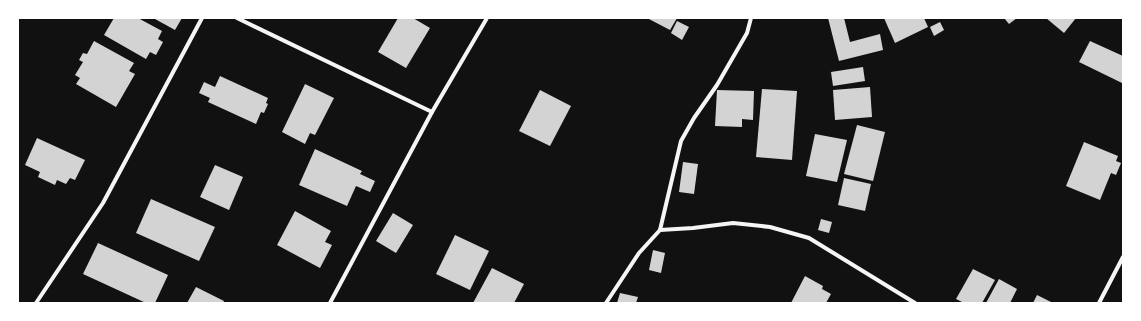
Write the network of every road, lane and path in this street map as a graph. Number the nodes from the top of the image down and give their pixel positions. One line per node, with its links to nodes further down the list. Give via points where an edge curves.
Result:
1 (202, 18): 8 (street, via 103,203)
2 (237, 18): 5 (street)
3 (487, 18): 5 (street)
4 (751, 18): 6 (street, via 747,33 681,142)
5 (432, 112): 9 (street)
6 (660, 230): 10 (street, via 639,253); 11 (street, via 733,223 770,227 809,238)
7 (1123, 257): 12 (street)
8 (36, 303)
9 (330, 303)
10 (606, 303)
11 (915, 303)
12 (1099, 303)

